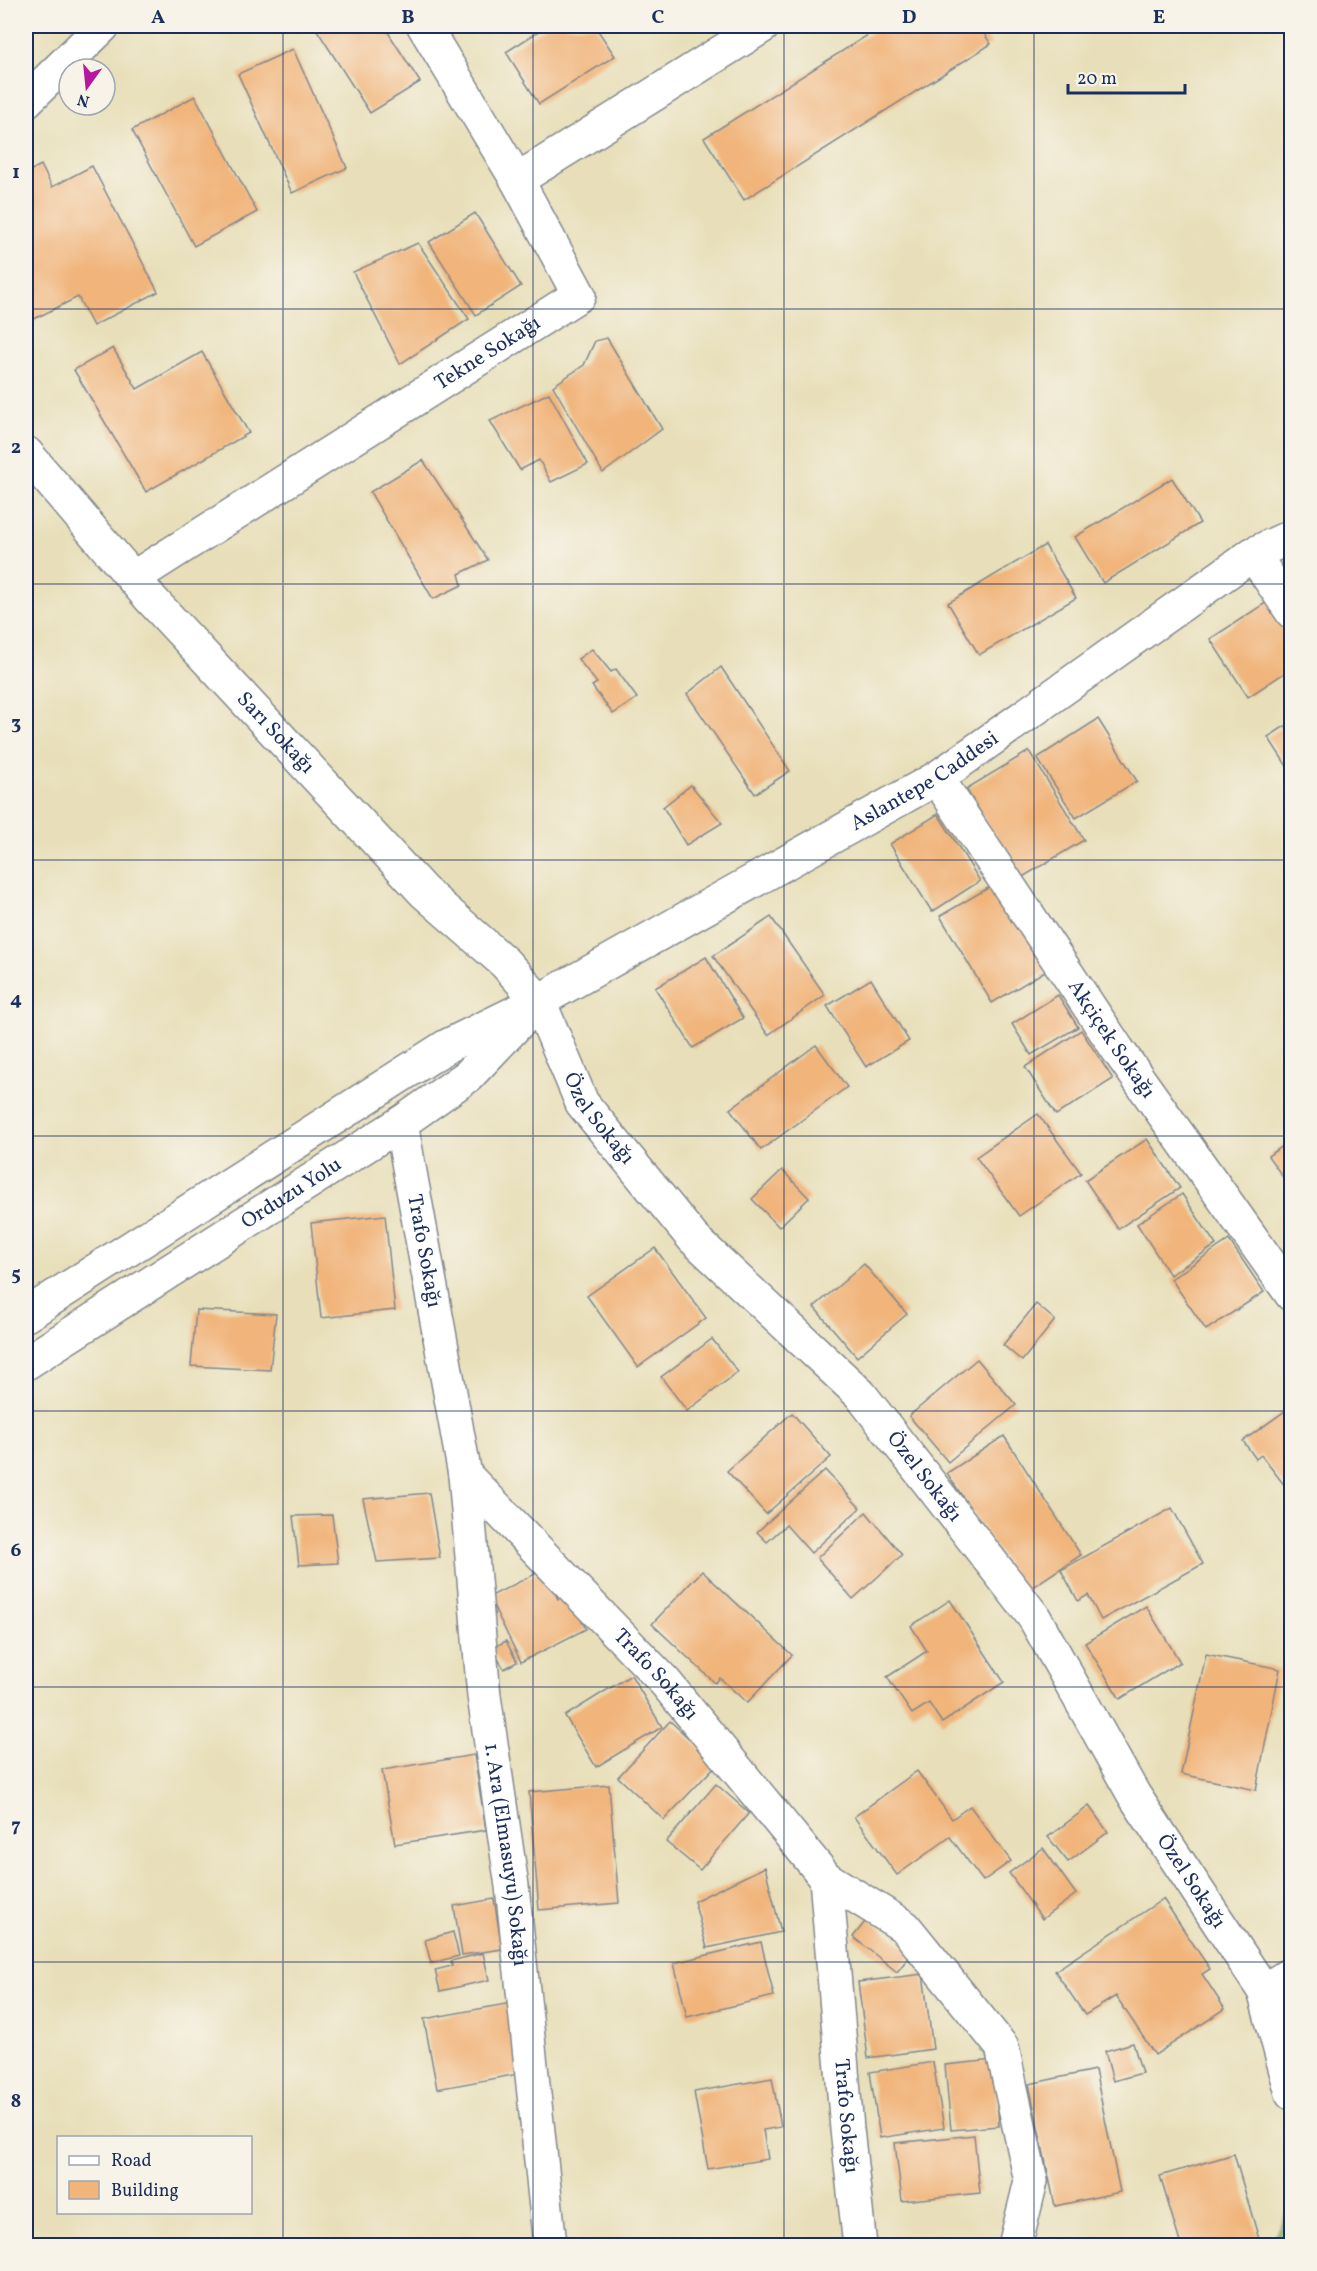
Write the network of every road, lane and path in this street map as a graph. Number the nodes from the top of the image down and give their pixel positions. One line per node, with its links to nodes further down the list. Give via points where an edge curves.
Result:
1 (103, 26): 4 (street)
2 (424, 26): 5 (street, Tekne Sokağı)
3 (764, 26): 5 (street)
4 (26, 101)
5 (517, 180): 9 (street, Tekne Sokağı, via 579,295)
6 (26, 453): 9 (street, Sarı Sokağı)
7 (1292, 536): 8 (street, Aslantepe Caddesi)
8 (1253, 554): 10 (street); 11 (street, Aslantepe Caddesi)
9 (133, 578): 12 (street, Sarı Sokağı, via 424,892 506,963)
10 (1292, 612)
11 (937, 778): 12 (street, Aslantepe Caddesi); 14 (street, Akçiçek Sokağı, via 1118,1050)
12 (539, 1001): 13 (street, Orduzu Yolu, via 468,1076); 15 (street, via 447,1046); 22 (street, Özel Sokağı, via 582,1103 693,1238 860,1394 1034,1617 1134,1795)
13 (401, 1123): 16 (street, Orduzu Yolu); 17 (street, Trafo Sokağı)
14 (1292, 1295)
15 (26, 1315)
16 (26, 1363)
17 (465, 1475): 18 (street, 1. Ara (Elmasuyu) Sokağı); 19 (street, Trafo Sokağı)
18 (468, 1518): 19 (street); 24 (street, 1. Ara (Elmasuyu) Sokağı, via 484,1696 512,1886)
19 (511, 1522): 20 (street, Trafo Sokağı, via 665,1682)
20 (826, 1878): 25 (street, Trafo Sokağı); 26 (street, via 905,1927 1002,2047 1031,2181)
21 (1292, 1973): 22 (street)
22 (1264, 1991): 23 (street, Özel Sokağı)
23 (1292, 2093)
24 (549, 2236)
25 (860, 2246)
26 (1015, 2246)

